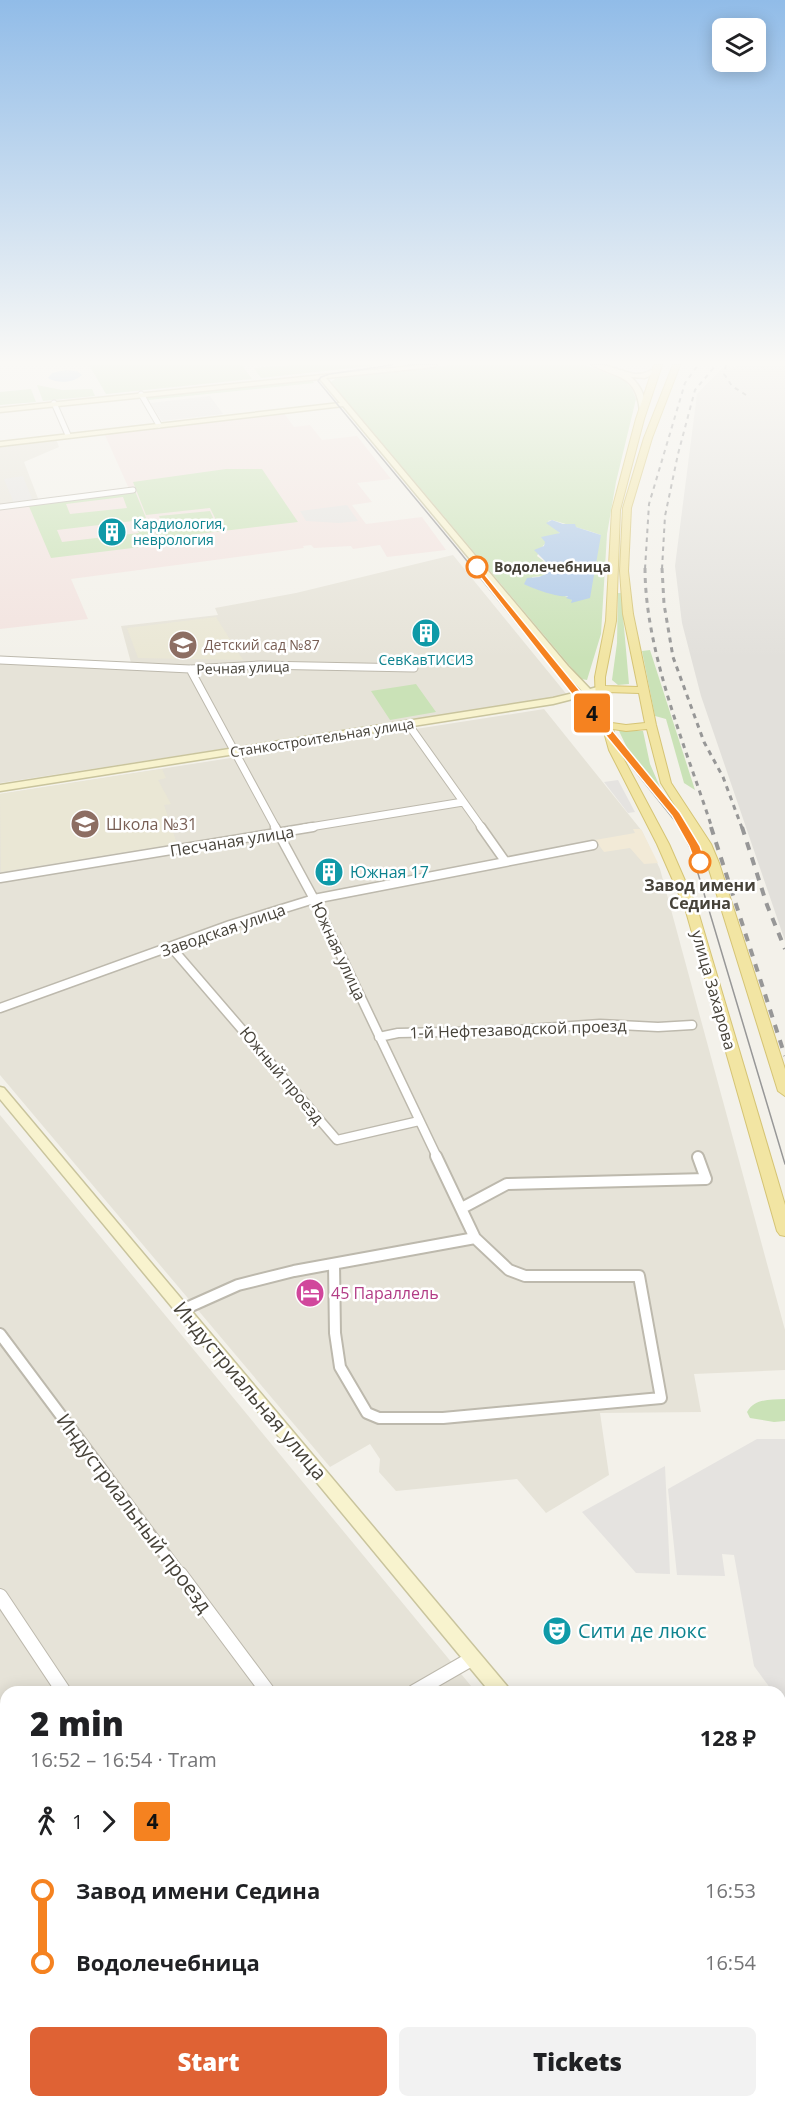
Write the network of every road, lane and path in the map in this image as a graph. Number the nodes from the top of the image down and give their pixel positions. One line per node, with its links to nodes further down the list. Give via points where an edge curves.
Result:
1 (395, 463): 11 (street)
2 (629, 463): 9 (main road, улица Захарова, via 616,510 611,621)
3 (640, 463): 10 (main road, via 627,508 624,571 628,614)
4 (133, 490): 5 (street)
5 (0, 507)
6 (0, 660): 8 (street, Речная улица)
7 (414, 668): 8 (street, Речная улица, via 260,665)
8 (190, 669): 15 (street, Южная улица)
9 (601, 689): 10 (main road, Станкостроительная улица); 11 (street, Станкостроительная улица); 13 (main road, улица Захарова)
10 (644, 690): 14 (main road)
11 (588, 692): 12 (street, Станкостроительная улица, via 574,698)
12 (408, 724): 15 (street, Станкостроительная улица); 17 (street)
13 (606, 725): 14 (main road); 32 (main road, улица Захарова, via 614,750 691,908)
14 (651, 725): 28 (main road, via 666,783 705,844 712,863)
15 (234, 752): 16 (street, Станкостроительная улица); 18 (street, Южная улица)
16 (0, 788)
17 (463, 802): 18 (street, Песчаная улица); 20 (street)
18 (277, 833): 21 (street, Песчаная улица); 22 (street, Южная улица)
19 (593, 845): 20 (street, Заводская улица)
20 (505, 861): 22 (street, Заводская улица)
21 (0, 878)
22 (314, 899): 23 (street, Заводская улица); 26 (street, Южная улица)
23 (171, 947): 24 (street, Заводская улица); 29 (street, Южный проезд, via 337,1140)
24 (0, 1008)
25 (692, 1025): 26 (street, 1-й Нефтезаводской проезд, via 600,1024)
26 (380, 1037): 29 (street, Южная улица)
27 (0, 1091): 35 (street, Индустриальная улица)
28 (785, 1091)
29 (419, 1121): 31 (street, Южная улица)
30 (698, 1157): 31 (street, via 706,1179 507,1184)
31 (462, 1208): 33 (street, Южная улица)
32 (785, 1231)
33 (474, 1238): 34 (street); 34 (street, via 509,1270 525,1276 639,1276 661,1398 443,1418 379,1418 367,1413 340,1367 335,1333)
34 (334, 1264): 35 (street, via 238,1286)
35 (182, 1310): 38 (street, Индустриальная улица)
36 (0, 1334): 40 (street, Индустриальный проезд)
37 (0, 1596): 39 (street)
38 (472, 1658): 41 (street); 42 (street, Индустриальная улица)
39 (60, 1686)
40 (264, 1686)
41 (424, 1686)
42 (496, 1686)

